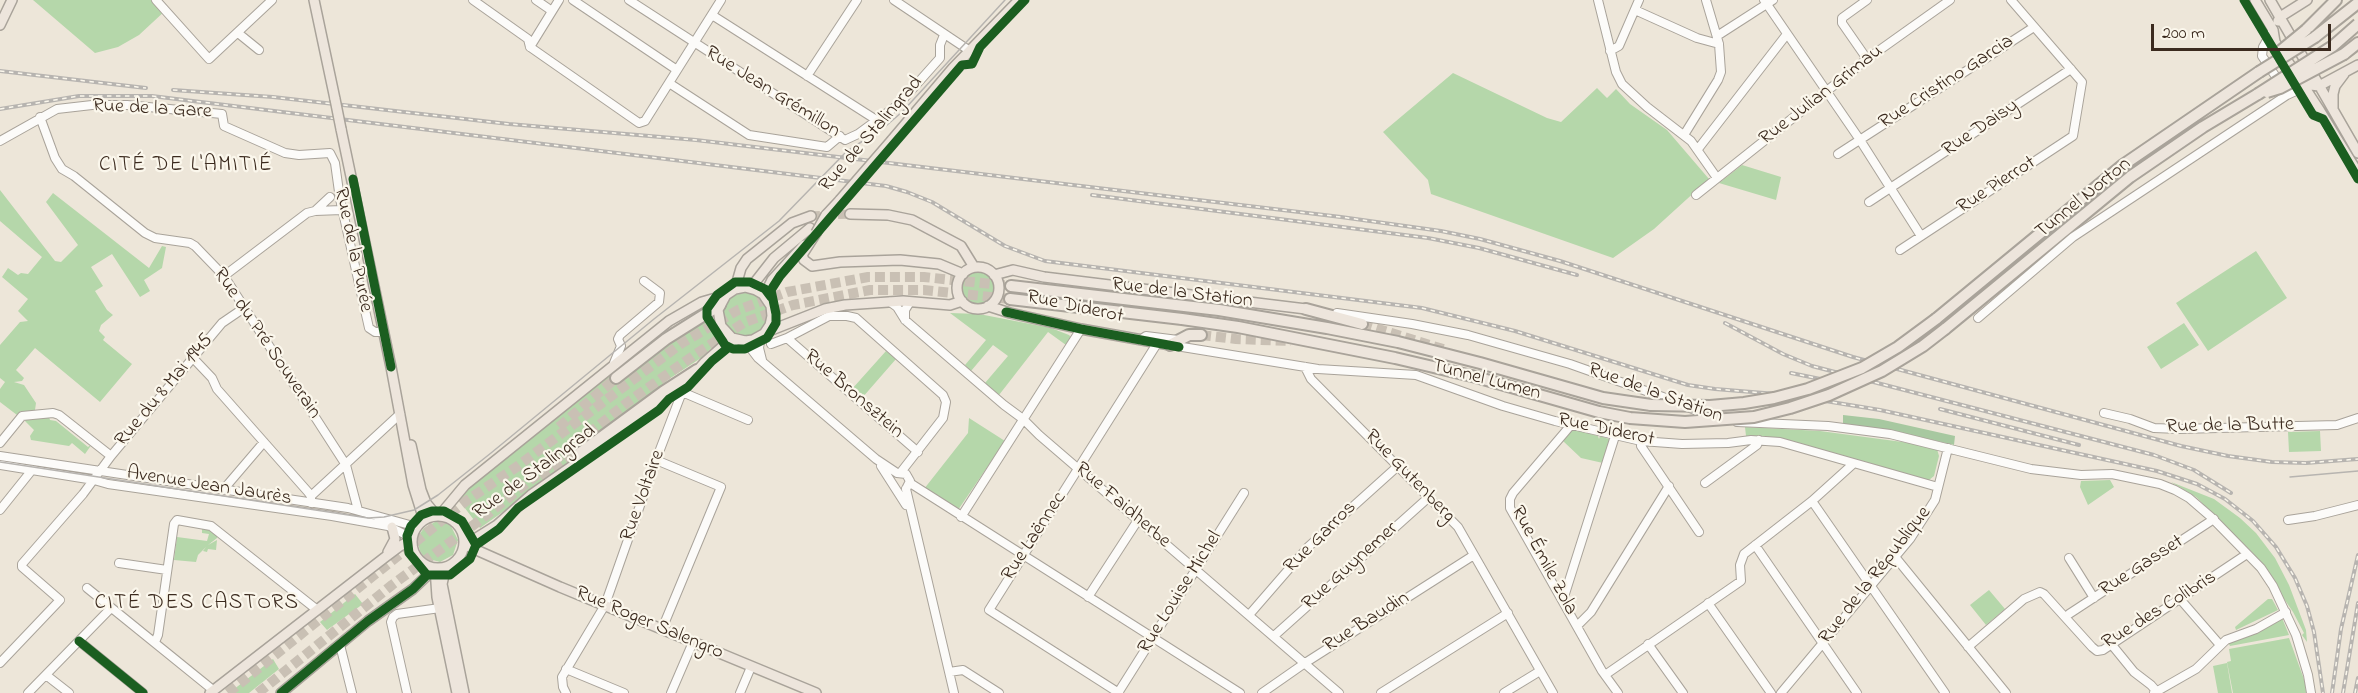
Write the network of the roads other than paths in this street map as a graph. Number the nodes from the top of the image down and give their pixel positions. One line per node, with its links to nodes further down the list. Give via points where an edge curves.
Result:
1 (5, 0): 27 (main road)
2 (12, 0): 33 (main road)
3 (156, 0): 36 (street, via 209,59)
4 (272, 0): 36 (street)
5 (314, 0): 105 (main road, bridge)
6 (473, 0): 42 (street, via 528,39)
7 (536, 0): 29 (street)
8 (560, 0): 29 (street)
9 (573, 0): 49 (street)
10 (628, 0): 40 (street, Rue Jean Grémillon)
11 (857, 0): 52 (street)
12 (894, 0): 38 (street)
13 (1019, 0): 44 (main road, Rue de Stalingrad)
14 (1598, 0): 45 (street)
15 (1639, 0): 28 (street)
16 (1706, 0): 39 (street)
17 (1867, 0): 46 (street, via 1842,18 1842,23)
18 (1950, 0): 46 (street, Rue Julian Grimau)
19 (2012, 0): 34 (street)
20 (2255, 0): 35 (main road)
21 (2270, 0): 31 (main road)
22 (2307, 0): 31 (main road)
23 (2336, 0): 50 (highway, bridge)
24 (719, 1): 30 (street)
25 (1768, 1): 37 (street); 39 (street)
26 (2358, 3): 50 (highway, bridge, via 2304,45)
27 (0, 7)
28 (1635, 10): 39 (street, via 1697,38); 45 (street, via 1619,46)
29 (552, 11): 42 (street)
30 (712, 15): 40 (street); 52 (street)
31 (2280, 17): 35 (main road); 54 (main road)
32 (2358, 24): 56 (highway, bridge, via 2326,51)
33 (0, 25)
34 (2034, 27): 48 (street); 63 (street, Rue Cristino Garcia)
35 (2273, 30): 54 (main road, via 2274,42 2288,63); 57 (street, via 2262,56)
36 (238, 33): 43 (street)
37 (1786, 34): 55 (street); 65 (street)
38 (944, 35): 44 (street); 60 (street, Rue Jean Grémillon, via 940,58 899,104)
39 (1718, 40): 61 (street, via 1720,75)
40 (694, 44): 49 (street); 62 (street, Rue Jean Grémillon)
41 (2358, 44): 56 (highway, bridge, via 2280,88)
42 (530, 47): 53 (street, via 639,123 645,121)
43 (260, 50)
44 (970, 51): 79 (main road, Rue de Stalingrad, bridge)
45 (1610, 51): 61 (street, via 1628,92)
46 (1867, 59): 55 (street, Rue Julian Grimau)
47 (2358, 65): 51 (main road)
48 (2071, 69): 71 (street, Rue Daisy); 80 (street, Rue Pierrot, via 2082,82 2073,136)
49 (677, 70): 53 (street)
50 (2259, 72): 123 (highway, Tunnel Norton, bridge, via 2123,165 1936,319 1862,368 1774,398 1710,406)
51 (2345, 72): 54 (main road); 58 (main road, via 2335,86)
52 (807, 76): 60 (street)
53 (669, 83): 62 (street, via 749,135 827,147)
54 (2311, 86): 57 (street); 58 (main road); 69 (main road)
55 (1827, 91): 63 (street); 70 (street, Rue Julian Grimau)
56 (2258, 94): 124 (highway, Tunnel Norton, bridge, via 2203,126 2098,201 1923,346 1882,371)
57 (2287, 95): 101 (street, via 2073,237)
58 (2333, 111): 66 (main road)
59 (40, 117): 64 (street, Rue de la Gare); 68 (street, Rue de la Gare, via 57,109 92,105 222,114 224,126 285,153); 85 (street, Rue du Pré Souverain, via 62,169 145,233 195,246)
60 (878, 121): 62 (street, Rue Jean Grémillon, via 845,140)
61 (1684, 135): 65 (street)
62 (840, 136)
63 (1860, 140): 67 (street, Rue Cristino Garcia); 71 (street)
64 (0, 141)
65 (1698, 149): 70 (street)
66 (2358, 153)
67 (1838, 154)
68 (333, 155): 75 (street, Rue de la Purée)
69 (2358, 174)
70 (1717, 178): 72 (street, Rue Julian Grimau)
71 (1891, 189): 74 (street, Rue Daisy); 80 (street)
72 (1696, 195)
73 (330, 197): 76 (street)
74 (1869, 202)
75 (342, 210): 76 (street); 105 (street, Rue de la Purée, via 369,328 375,333)
76 (315, 211): 85 (street, via 307,213)
77 (850, 214): 82 (main road, via 888,215 918,223 961,246)
78 (812, 216): 89 (main road, via 792,223 747,259)
79 (813, 230): 83 (main road, via 802,255 812,266 900,260 939,264); 88 (main road, Rue de Stalingrad, via 774,258); 93 (main road, Rue de Stalingrad, via 777,273 768,288)
80 (1921, 236): 81 (street, Rue Pierrot)
81 (1900, 250)
82 (974, 267): 83 (main road); 84 (main road, via 985,268)
83 (963, 274): 94 (main road, via 957,287)
84 (994, 275): 90 (main road); 99 (main road, Rue de la Station, via 1013,270)
85 (224, 276): 98 (street, Rue du Pré Souverain)
86 (644, 281): 115 (street, via 661,297 620,335)
87 (1011, 286): 123 (highway, Tunnel Lumen, via 1219,310 1327,328 1398,342 1586,394)
88 (748, 288): 89 (main road); 93 (main road, via 760,292)
89 (735, 290): 92 (main road)
90 (997, 296): 97 (main road); 100 (main road, Rue Diderot)
91 (1010, 299): 124 (highway, Tunnel Lumen, bridge, via 1239,327 1395,358 1630,418 1716,421)
92 (723, 300): 110 (main road, via 718,315 721,326); 111 (main road, Rue de Stalingrad, via 702,302 678,314); 121 (highway)
93 (768, 301): 106 (main road, via 772,316)
94 (962, 301): 96 (main road, via 951,305); 97 (main road, via 972,308)
95 (890, 302): 96 (main road); 102 (street, Rue Faidherbe); 106 (main road, via 825,309)
96 (910, 302): 102 (street)
97 (988, 306): 100 (main road, Rue Diderot)
98 (244, 308): 116 (street, Rue du 8 Mai 1945, via 222,323); 145 (street, Rue du Pré Souverain)
99 (1306, 309): 103 (highway); 136 (street, Rue de la Station, via 1468,335 1570,364 1721,421 1860,430)
100 (1006, 312): 104 (main road, Rue Diderot)
101 (1978, 318)
102 (905, 320): 129 (street, Rue Faidherbe)
103 (1362, 324)
104 (1081, 329): 109 (main road, Rue Diderot); 129 (street)
105 (384, 332): 118 (main road)
106 (762, 335): 110 (main road); 117 (street, via 758,344)
107 (1201, 335): 113 (highway, via 1190,335)
108 (787, 338): 114 (street); 137 (street, Rue Bronsztein); 137 (street, via 829,316 856,318 944,395 943,418)
109 (1140, 340): 112 (main road, Rue Diderot); 113 (street, Rue Diderot, via 1146,336)
110 (741, 341): 117 (street); 120 (main road, Rue de Stalingrad, via 722,346)
111 (642, 342): 115 (street); 121 (main road, Rue de Stalingrad)
112 (1158, 342): 113 (main road, Rue Diderot); 149 (street, Rue Laënnec)
113 (1175, 343): 119 (street, Rue Diderot)
114 (771, 344)
115 (621, 346): 121 (street)
116 (193, 358): 134 (street); 140 (street, Rue du 8 Mai 1945)
117 (762, 360): 141 (street)
118 (391, 367): 126 (main road); 165 (main road, via 421,490 426,503)
119 (1305, 367): 130 (street, Rue Diderot, via 1416,375 1472,397); 146 (street, Rue Gutenberg, via 1311,379)
120 (697, 370): 122 (main road, Rue de Stalingrad); 138 (highway)
121 (613, 374): 165 (main road, Rue de Stalingrad, via 465,485)
122 (682, 390): 128 (street); 142 (street, Rue Voltaire); 176 (main road, Rue de Stalingrad, via 531,495)
123 (1651, 405)
124 (1790, 408)
125 (2104, 413): 127 (street, Rue de la Butte, via 2154,428 2179,429 2337,425)
126 (400, 414): 145 (street); 168 (main road, via 412,485)
127 (2358, 418)
128 (748, 420)
129 (1022, 421): 149 (street, Rue Faidherbe); 166 (street)
130 (1571, 425): 131 (street, Rue Diderot); 193 (street, Rue Émile Zola, via 1510,499 1510,508)
131 (1615, 436): 133 (street, Rue Diderot); 193 (street)
132 (1759, 440): 133 (street, Rue Diderot, via 1694,444); 143 (street, Rue Diderot, via 1780,442); 153 (street)
133 (1641, 441): 154 (street)
134 (264, 442): 157 (street); 160 (street)
135 (0, 443): 140 (street, via 22,416 53,413)
136 (1948, 448): 155 (street, Rue de la République); 167 (street, Rue de la Station, via 2041,470 2112,474 2160,484 2189,498)
137 (918, 452): 150 (street)
138 (580, 453)
139 (0, 456): 148 (street, Avenue Jean Jaurès)
140 (111, 456): 148 (street, Rue du 8 Mai 1945)
141 (876, 459): 150 (street); 152 (street)
142 (656, 460): 195 (street, Rue Voltaire); 204 (street, via 721,487)
143 (1853, 464): 155 (street, Rue Diderot); 161 (street)
144 (0, 465): 147 (street, Avenue Jean Jaurès)
145 (346, 465): 160 (street); 164 (street, Rue du Pré Souverain)
146 (1398, 466): 159 (street, Rue Gutenberg); 202 (street, Rue Garros, via 1308,547)
147 (32, 470): 151 (street, Avenue Jean Jaurès); 163 (street)
148 (101, 470): 151 (street, Rue du 8 Mai 1945); 157 (street, Avenue Jean Jaurès)
149 (1078, 470): 169 (street, Rue Faidherbe); 179 (street, Rue Laënnec)
150 (903, 471): 152 (street); 156 (street)
151 (93, 480): 172 (street, Avenue Jean Jaurès); 216 (street, Rue du 8 Mai 1945, via 22,564 60,600)
152 (892, 482): 156 (street)
153 (1705, 483)
154 (1669, 486): 173 (street); 203 (street, via 1591,612)
155 (1938, 487): 181 (street, Rue de la République, via 1935,500)
156 (904, 488): 166 (street); 221 (street)
157 (223, 490): 160 (street, Avenue Jean Jaurès)
158 (1244, 493): 187 (street, Rue Louise Michel)
159 (1429, 497): 178 (street, Rue Gutenberg, via 1451,518); 205 (street, Rue Guynemer)
160 (311, 499): 164 (street, Avenue Jean Jaurès)
161 (1812, 501): 175 (street); 188 (street)
162 (2358, 505): 170 (street)
163 (0, 510)
164 (358, 510): 171 (street, Avenue Jean Jaurès)
165 (438, 515): 168 (main road); 176 (main road, via 460,527)
166 (961, 517): 179 (street)
167 (2214, 519): 177 (street, Rue de la Station); 191 (street, Rue Gasset)
168 (424, 520): 171 (main road)
169 (1138, 520): 187 (street, Rue Faidherbe); 190 (street)
170 (2288, 520)
171 (417, 527): 174 (main road)
172 (392, 528): 174 (street, Avenue Jean Jaurès); 180 (main road, via 395,539)
173 (1699, 532)
174 (412, 539): 180 (main road); 185 (main road, via 418,558)
175 (1755, 545): 194 (street, via 1741,560 1741,581); 210 (street)
176 (464, 548): 184 (main road, via 457,560); 195 (main road, Rue Roger Salengro)
177 (2247, 554): 192 (street, Rue des Colibris); 199 (street, Rue de la Station, via 2261,568)
178 (1474, 555): 200 (street, Rue Gutenberg); 217 (street, Rue Baudin)
179 (1023, 556): 190 (street); 241 (street, Rue Laënnec, via 990,610)
180 (384, 558): 198 (main road)
181 (1896, 558): 188 (street, Rue de la République); 215 (street)
182 (2068, 558): 191 (street)
183 (119, 563): 186 (street)
184 (446, 567): 185 (main road); 234 (main road, via 442,584)
185 (435, 568): 197 (main road); 212 (main road)
186 (167, 570): 198 (street, via 177,520 211,526); 208 (street)
187 (1196, 570): 202 (street, Rue Faidherbe); 206 (street, Rue Louise Michel)
188 (1873, 586): 210 (street, Rue de la République); 253 (street)
189 (87, 588): 196 (street)
190 (1088, 597): 206 (street)
191 (2094, 598): 201 (street, Rue Gasset)
192 (2180, 599): 213 (street, Rue des Colibris); 214 (street)
193 (1563, 600): 203 (street, Rue Émile Zola)
194 (1708, 603): 211 (street); 250 (street)
195 (605, 605): 204 (main road, Rue Roger Salengro); 219 (street, Rue Voltaire)
196 (111, 608): 207 (street); 208 (street)
197 (440, 608): 232 (street, via 397,614 391,622); 233 (main road)
198 (316, 609): 224 (main road)
199 (2286, 612): 214 (street); 255 (street, Rue de la Station, via 2304,659)
200 (1508, 613): 220 (street, Rue Gutenberg); 245 (street)
201 (2069, 614)
202 (1249, 615): 205 (street, Rue Faidherbe)
203 (1577, 626): 223 (street, Rue Émile Zola)
204 (662, 629): 209 (main road, Rue Roger Salengro)
205 (1274, 636): 217 (street, Rue Faidherbe)
206 (1153, 637): 241 (street, Rue Louise Michel); 242 (street)
207 (79, 641): 222 (street); 229 (street)
208 (154, 642): 224 (street)
209 (693, 642): 218 (main road, Rue Roger Salengro); 237 (street)
210 (1823, 643): 251 (street, Rue de la République); 252 (street)
211 (1648, 644): 223 (street); 249 (street)
212 (340, 645): 230 (main road); 231 (street)
213 (2112, 645): 215 (street, Rue des Colibris, via 2097,651 2040,592 2024,599); 226 (street)
214 (2220, 645): 226 (street, via 2196,669)
215 (1968, 647): 254 (street)
216 (0, 663)
217 (1305, 663): 243 (street, Rue Baudin); 244 (street, Rue Faidherbe)
218 (752, 667): 225 (main road, Rue Roger Salengro); 238 (street)
219 (566, 669): 235 (street, via 562,677); 236 (street)
220 (1540, 671): 246 (street); 247 (street, Rue Gutenberg)
221 (949, 672): 239 (street); 240 (street, via 963,670)
222 (46, 675): 227 (street); 228 (street)
223 (1605, 675): 248 (street, Rue Émile Zola)
224 (212, 692)
225 (811, 692)
226 (2156, 692)
227 (28, 693)
228 (69, 693)
229 (143, 693)
230 (281, 693)
231 (352, 693)
232 (407, 693)
233 (457, 693)
234 (464, 693)
235 (566, 693)
236 (624, 693)
237 (672, 693)
238 (740, 693)
239 (954, 693)
240 (999, 693)
241 (1118, 693)
242 (1240, 693)
243 (1262, 693)
244 (1339, 693)
245 (1381, 693)
246 (1504, 693)
247 (1553, 693)
248 (1618, 693)
249 (1683, 693)
250 (1771, 693)
251 (1781, 693)
252 (1857, 693)
253 (1945, 693)
254 (2006, 693)
255 (2311, 693)

